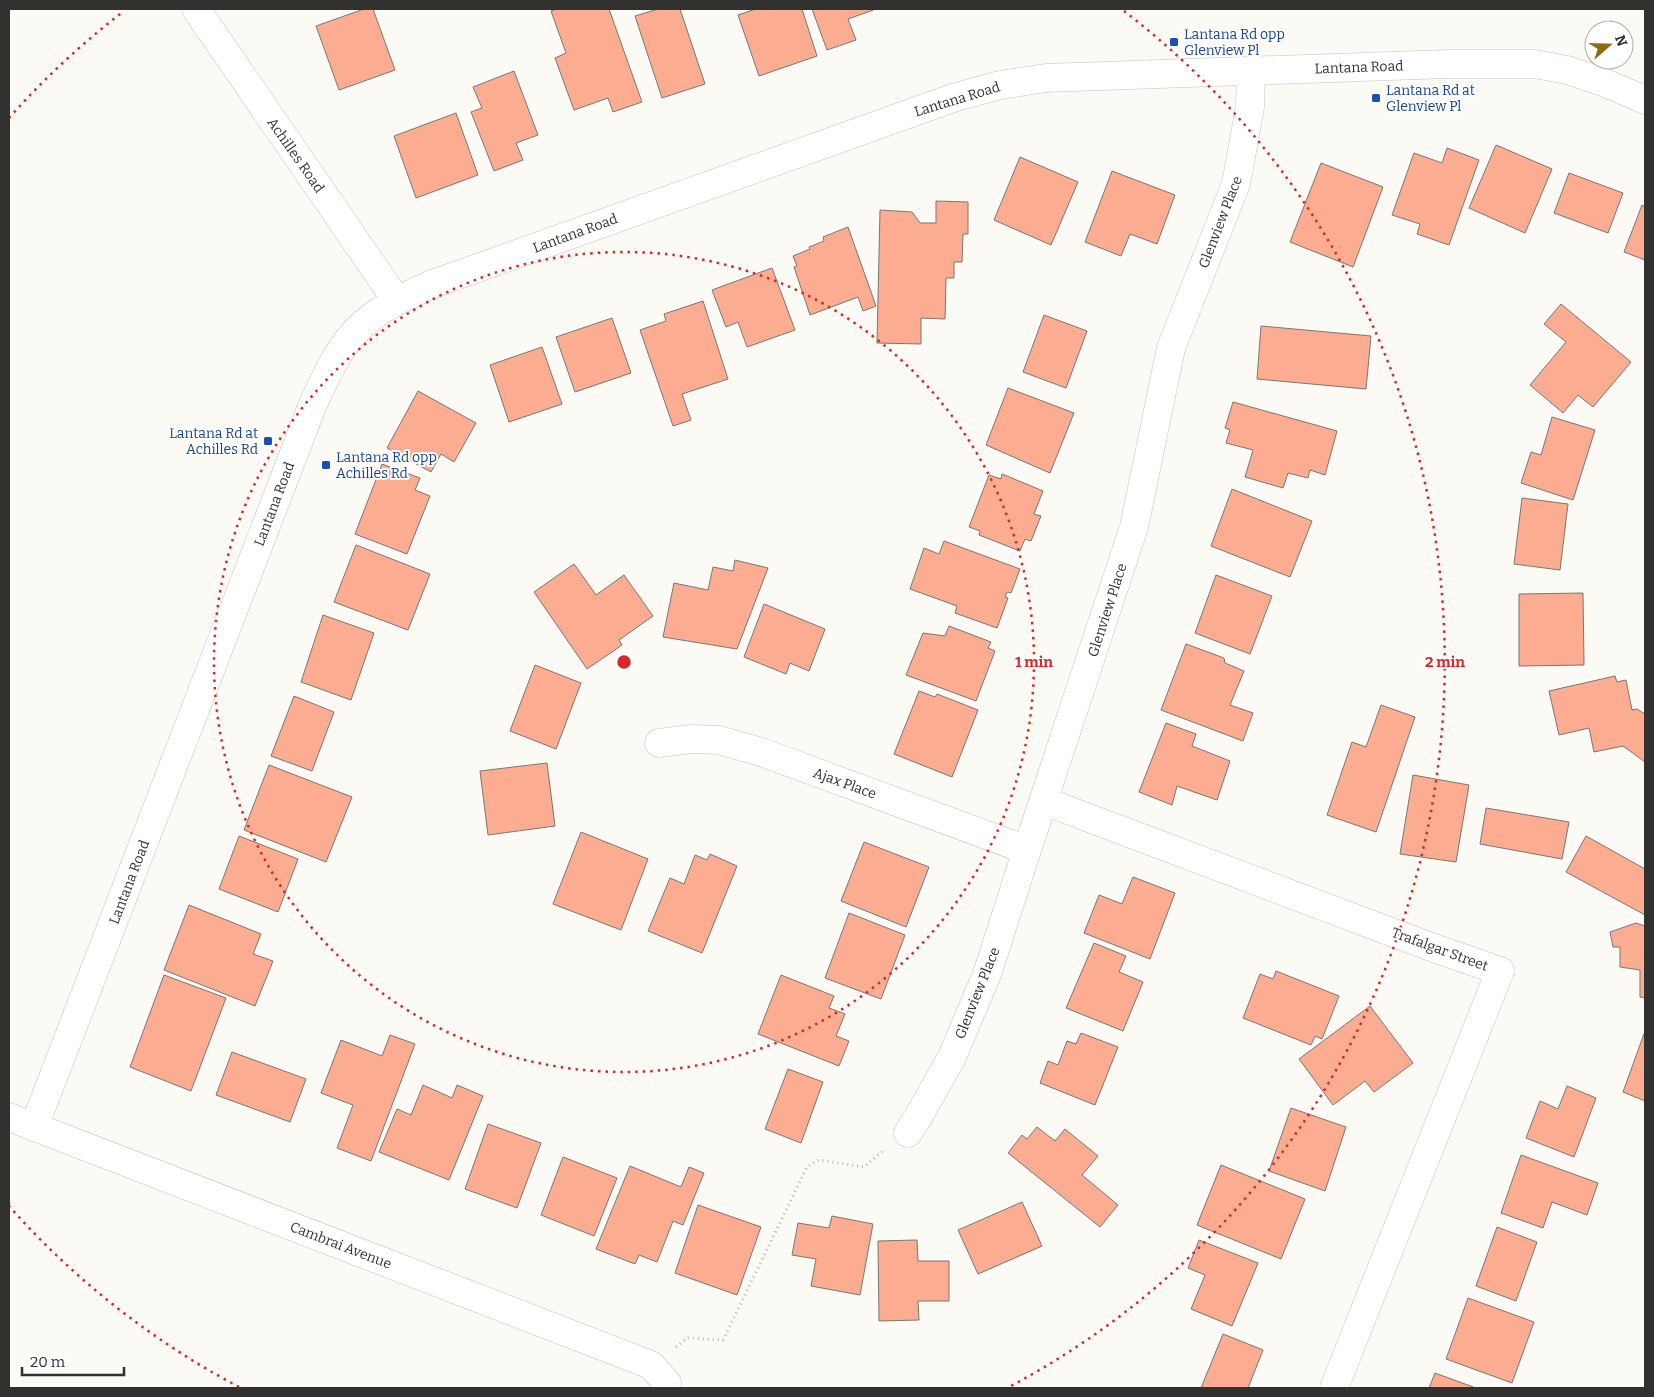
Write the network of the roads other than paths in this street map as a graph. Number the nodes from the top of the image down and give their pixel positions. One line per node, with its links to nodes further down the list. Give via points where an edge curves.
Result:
1 (196, 9): 4 (street, Achilles Road)
2 (1251, 70): 3 (street, Lantana Road, via 1535,64 1604,82); 4 (street, Lantana Road, via 1046,78 1000,85 953,98 439,281); 6 (street, Glenview Place, via 1250,107 1236,184 1171,348 1134,527)
3 (1645, 100)
4 (397, 301): 10 (street, Lantana Road, via 361,326 344,345 312,404)
5 (659, 743): 7 (street, Ajax Place, via 719,740 761,752)
6 (1044, 801): 7 (street, Glenview Place); 12 (street, Trafalgar Street, via 1500,971)
7 (1027, 850): 9 (street, Glenview Place, via 988,974 952,1057)
8 (9, 1117): 10 (street, Cambrai Avenue)
9 (913, 1126)
10 (34, 1127): 11 (street, Cambrai Avenue)
11 (659, 1374)
12 (1334, 1388)

